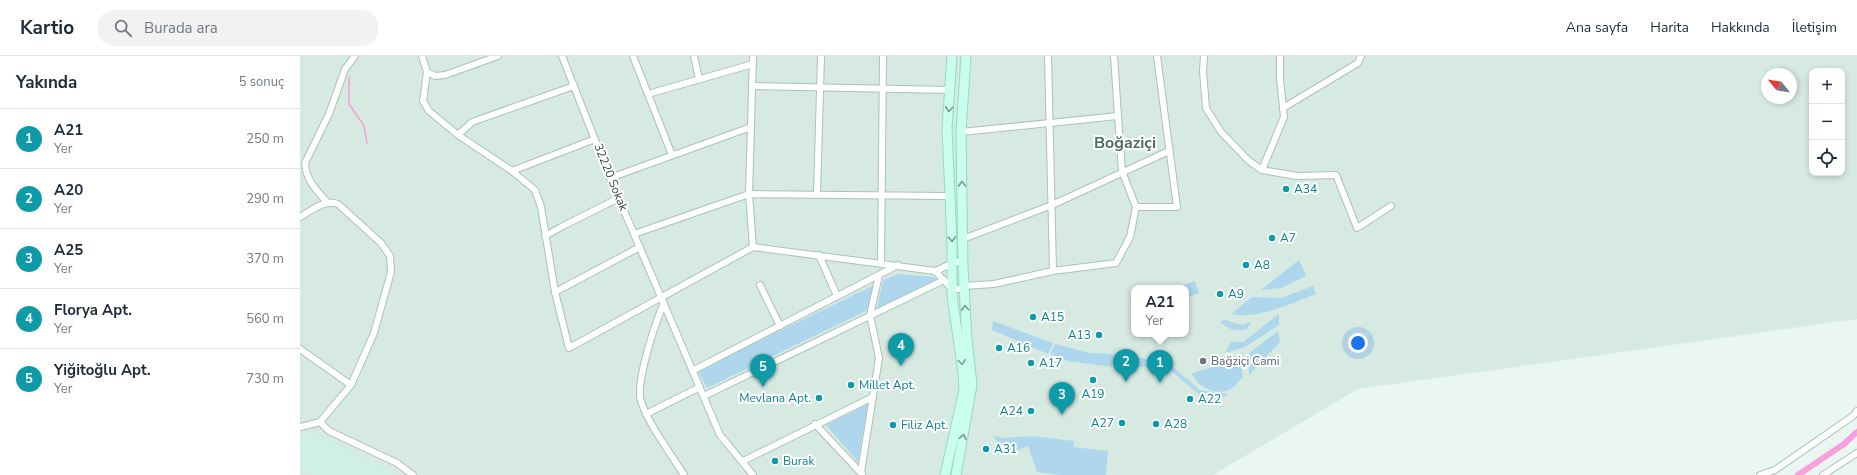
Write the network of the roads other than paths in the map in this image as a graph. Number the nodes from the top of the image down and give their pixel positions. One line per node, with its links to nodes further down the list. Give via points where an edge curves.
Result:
1 (355, 56): 45 (street, via 345,69 329,114 305,162 305,170 311,184)
2 (422, 56): 19 (street)
3 (498, 56): 19 (street, via 444,75 435,76)
4 (562, 56): 21 (street, 32220 Sokak)
5 (633, 56): 26 (street)
6 (694, 56): 20 (street)
7 (753, 56): 18 (street)
8 (821, 56): 23 (street)
9 (883, 56): 24 (street)
10 (952, 56): 25 (main road)
11 (966, 56): 31 (main road)
12 (1048, 56): 29 (street)
13 (1114, 56): 28 (street)
14 (1157, 56): 34 (street)
15 (1204, 56): 36 (street, via 1206,108 1221,132 1249,161)
16 (1280, 56): 27 (street)
17 (1361, 56): 27 (street, via 1358,63)
18 (753, 64): 20 (street); 22 (street)
19 (427, 72): 32 (street, via 423,101 429,111)
20 (699, 80): 26 (street)
21 (574, 86): 32 (street, via 472,122); 33 (street, 32220 Sokak)
22 (753, 86): 23 (street); 30 (street)
23 (821, 87): 24 (street); 41 (street)
24 (882, 88): 25 (street); 42 (street)
25 (950, 90): 43 (main road, one-way to 43, via 947,128)
26 (648, 94): 35 (street)
27 (1283, 108): 36 (street, via 1284,117)
28 (1118, 116): 29 (street); 38 (street)
29 (1050, 123): 31 (street); 46 (street)
30 (751, 127): 35 (street); 40 (street)
31 (961, 132): 52 (main road, one-way to 31)
32 (458, 135): 37 (street)
33 (595, 139): 37 (street); 39 (street, 32220 Sokak)
34 (1169, 151): 38 (street); 48 (street, via 1177,207)
35 (672, 155): 39 (street)
36 (1262, 170): 47 (street, via 1298,176 1336,174 1358,228)
37 (512, 171): 51 (street, via 535,190 541,207)
38 (1122, 171): 46 (street); 48 (street)
39 (610, 178): 44 (street, 32220 Sokak)
40 (749, 194): 41 (street); 50 (street); 54 (street)
41 (817, 194): 42 (street)
42 (882, 195): 43 (street); 58 (street)
43 (949, 196): 57 (main road, one-way to 57)
44 (619, 198): 50 (street, 32220 Sokak); 51 (street)
45 (327, 202): 49 (street); 74 (street, via 338,204 382,243 390,256 391,272 374,333)
46 (1052, 204): 52 (street); 61 (street)
47 (1391, 206)
48 (1136, 207): 61 (street, via 1130,238 1116,263)
49 (300, 217)
50 (634, 234): 53 (street, 32220 Sokak)
51 (545, 236): 67 (street)
52 (963, 239): 56 (main road)
53 (640, 246): 67 (street); 69 (street, 32220 Sokak)
54 (753, 247): 55 (street); 69 (street)
55 (819, 255): 58 (street); 68 (street)
56 (963, 261): 57 (street); 65 (main road)
57 (952, 262): 60 (street); 66 (main road)
58 (881, 263): 59 (street)
59 (898, 265): 60 (street); 62 (street)
60 (935, 270): 63 (street)
61 (1053, 271): 65 (street, via 994,284)
62 (879, 275): 68 (street); 70 (street)
63 (944, 280): 66 (street); 70 (street)
64 (760, 285): 71 (street)
65 (964, 287): 66 (street); 90 (main road, one-way to 65, via 972,385)
66 (952, 289): 89 (main road, one-way to 89, via 964,390)
67 (555, 292): 69 (street, via 569,348)
68 (837, 296): 71 (street)
69 (663, 300): 73 (street, 32220 Sokak); 79 (street, via 640,385 640,400)
70 (870, 315): 76 (street); 77 (street, via 879,358)
71 (780, 326): 73 (street)
72 (301, 351): 74 (street)
73 (692, 371): 75 (street, 32220 Sokak)
74 (351, 385): 80 (street)
75 (700, 387): 76 (street, 32220 Sokak); 79 (street)
76 (704, 396): 84 (street, 32220 Sokak, via 720,435)
77 (872, 397): 81 (street); 85 (street)
78 (1857, 411): 91 (street, via 1775,470)
79 (646, 414): 87 (street)
80 (320, 422): 82 (street); 86 (street, via 329,431 397,464)
81 (815, 424): 84 (street); 85 (street)
82 (300, 427)
83 (1857, 453): 92 (street)
84 (743, 461): 88 (street, 32220 Sokak)
85 (862, 474)
86 (413, 475)
87 (684, 475)
88 (753, 475)
89 (945, 475)
90 (956, 475)
91 (1760, 475)
92 (1823, 475)

